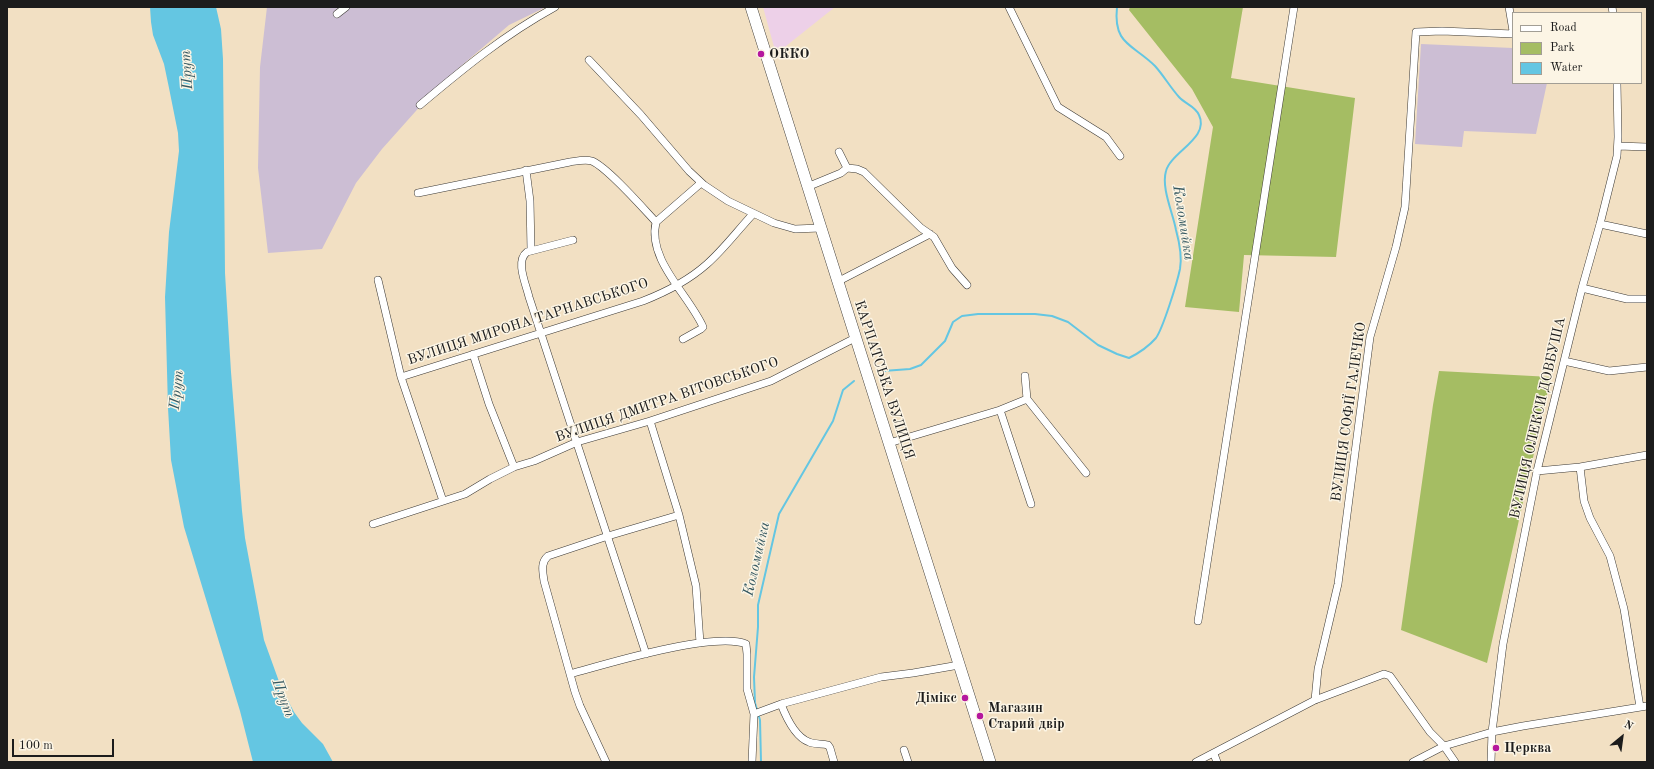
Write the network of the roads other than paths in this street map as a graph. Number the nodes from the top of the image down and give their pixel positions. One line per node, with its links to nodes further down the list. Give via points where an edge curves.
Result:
1 (346, 7): 7 (street)
2 (555, 7): 12 (street, via 496,43)
3 (751, 7): 20 (main road, КАРПАТСЬКА ВУЛИЦЯ)
4 (1009, 7): 16 (street, via 1058,107 1106,137)
5 (1294, 7): 59 (street)
6 (1509, 7): 8 (street)
7 (337, 14)
8 (1512, 25)
9 (1512, 34): 64 (street, ВУЛИЦЯ СОФІЇ ГАЛЕЧКО, via 1416,32 1404,207 1396,247 1370,337 1338,584 1318,669)
10 (589, 60): 19 (street)
11 (1617, 84): 13 (street, ВУЛИЦЯ ОЛЕКСИ ДОВБУША)
12 (420, 105)
13 (1618, 146): 14 (street); 24 (street, ВУЛИЦЯ ОЛЕКСИ ДОВБУША)
14 (1647, 147)
15 (839, 152): 17 (street)
16 (1120, 156)
17 (847, 168): 20 (street); 26 (street, via 864,172 899,208)
18 (526, 170): 21 (street); 23 (street, via 578,160 590,161 609,174); 29 (street, via 530,201)
19 (701, 183): 22 (street); 23 (street)
20 (807, 187): 25 (main road, КАРПАТСЬКА ВУЛИЦЯ)
21 (418, 193)
22 (753, 214): 25 (street, via 787,228); 32 (street, ВУЛИЦЯ МИРОНА ТАРНАВСЬКОГО, via 708,264)
23 (656, 222): 32 (street, via 654,233 658,249)
24 (1600, 224): 27 (street); 34 (street, ВУЛИЦЯ ОЛЕКСИ ДОВБУША)
25 (820, 228): 31 (main road, КАРПАТСЬКА ВУЛИЦЯ)
26 (930, 234): 31 (street); 33 (street, via 938,242 952,268)
27 (1647, 234)
28 (573, 240): 29 (street)
29 (531, 250): 36 (street, via 523,255 522,267)
30 (378, 280): 43 (street)
31 (837, 282): 37 (main road, КАРПАТСЬКА ВУЛИЦЯ)
32 (676, 285): 36 (street, ВУЛИЦЯ МИРОНА ТАРНАВСЬКОГО, via 643,301); 38 (street, via 703,327)
33 (967, 285)
34 (1582, 288): 35 (street, via 1627,299); 40 (street, ВУЛИЦЯ ОЛЕКСИ ДОВБУША)
35 (1647, 299)
36 (542, 333): 39 (street, ВУЛИЦЯ МИРОНА ТАРНАВСЬКОГО); 47 (street)
37 (854, 338): 46 (street, ВУЛИЦЯ ДМИТРА ВІТОВСЬКОГО, via 771,380); 48 (main road, КАРПАТСЬКА ВУЛИЦЯ)
38 (683, 339)
39 (473, 354): 43 (street, ВУЛИЦЯ МИРОНА ТАРНАВСЬКОГО); 50 (street, via 489,404)
40 (1564, 361): 41 (street, via 1609,371); 52 (street, ВУЛИЦЯ ОЛЕКСИ ДОВБУША)
41 (1647, 367)
42 (1025, 376): 44 (street)
43 (401, 377): 54 (street)
44 (1027, 399): 45 (street); 53 (street)
45 (1000, 410): 48 (street); 55 (street)
46 (650, 421): 47 (street, ВУЛИЦЯ ДМИТРА ВІТОВСЬКОГО); 56 (street)
47 (577, 442): 50 (street, ВУЛИЦЯ ДМИТРА ВІТОВСЬКОГО); 58 (street)
48 (889, 443): 62 (main road, КАРПАТСЬКА ВУЛИЦЯ)
49 (1647, 454): 51 (street)
50 (514, 467): 54 (street, ВУЛИЦЯ ДМИТРА ВІТОВСЬКОГО, via 465,494)
51 (1580, 467): 52 (street); 66 (street, via 1584,501 1610,556)
52 (1537, 472): 68 (street, ВУЛИЦЯ ОЛЕКСИ ДОВБУША, via 1503,644)
53 (1086, 473)
54 (442, 501): 57 (street, ВУЛИЦЯ ДМИТРА ВІТОВСЬКОГО)
55 (1031, 504)
56 (679, 515): 58 (street); 60 (street, via 697,592)
57 (373, 524)
58 (608, 536): 61 (street); 63 (street, via 548,556 544,560 544,581)
59 (1198, 621)
60 (700, 643): 61 (street); 67 (street, via 746,644 747,689)
61 (646, 654): 63 (street)
62 (959, 665): 65 (street, via 881,677); 76 (main road, КАРПАТСЬКА ВУЛИЦЯ)
63 (570, 674): 72 (street, via 580,706)
64 (1315, 700): 69 (street, via 1387,674 1430,732); 71 (street)
65 (781, 704): 67 (street); 74 (street, via 799,735 809,742 828,745)
66 (1644, 706): 68 (street)
67 (757, 713): 73 (street)
68 (1492, 732): 69 (street); 81 (street, ВУЛИЦЯ ОЛЕКСИ ДОВБУША)
69 (1444, 746): 79 (street); 80 (street)
70 (904, 750): 75 (street)
71 (1214, 754): 77 (street); 78 (street)
72 (606, 762)
73 (752, 762)
74 (834, 762)
75 (908, 762)
76 (990, 762)
77 (1196, 762)
78 (1217, 762)
79 (1413, 762)
80 (1455, 762)
81 (1491, 762)

